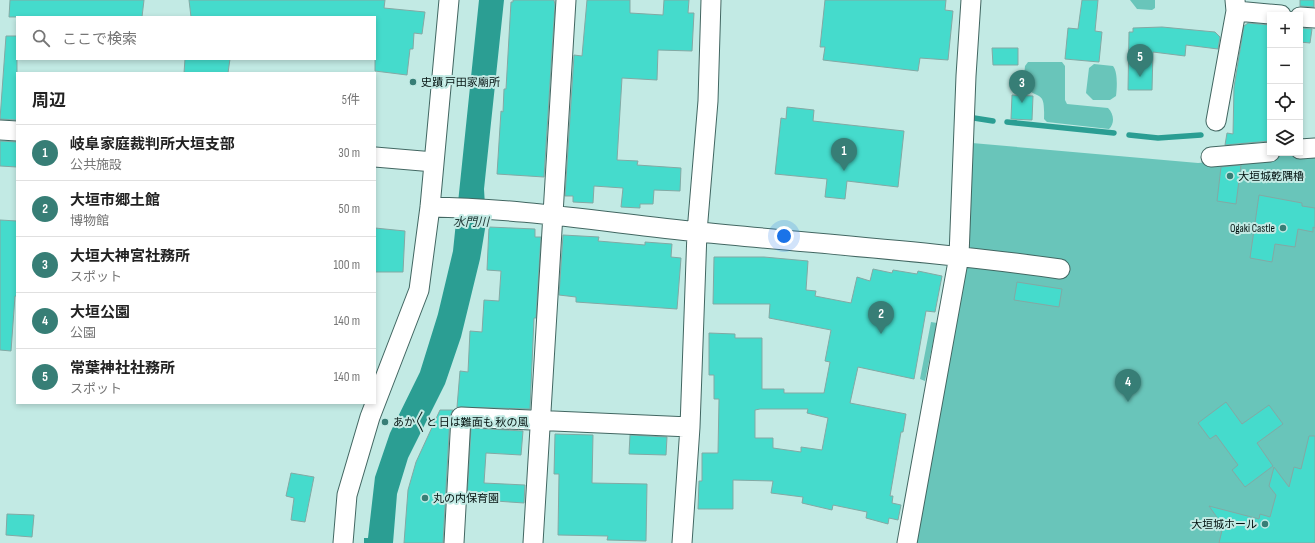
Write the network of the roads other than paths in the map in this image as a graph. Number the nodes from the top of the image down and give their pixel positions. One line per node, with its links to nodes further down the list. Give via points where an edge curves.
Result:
1 (450, 0): 17 (street)
2 (566, 0): 19 (street)
3 (711, 0): 20 (street, via 708,101)
4 (971, 0): 21 (street)
5 (1235, 5): 6 (street); 9 (street)
6 (1267, 12)
7 (1303, 17): 8 (street)
8 (1315, 18)
9 (1216, 121)
10 (0, 130): 11 (street)
11 (16, 131)
12 (1315, 148): 13 (street)
13 (1303, 150)
14 (1267, 152): 15 (street)
15 (1211, 157)
16 (376, 158): 17 (street)
17 (434, 162): 18 (street)
18 (430, 207): 19 (street, via 493,209); 23 (street, via 419,290)
19 (552, 216): 20 (street); 25 (street)
20 (697, 232): 21 (street); 26 (street)
21 (959, 256): 22 (street); 31 (street)
22 (1060, 269)
23 (376, 403)
24 (376, 404): 27 (street, via 347,495)
25 (540, 420): 26 (street); 28 (street, via 461,418); 29 (street)
26 (690, 426): 30 (street)
27 (343, 543)
28 (454, 543)
29 (533, 543)
30 (682, 543)
31 (907, 543)

